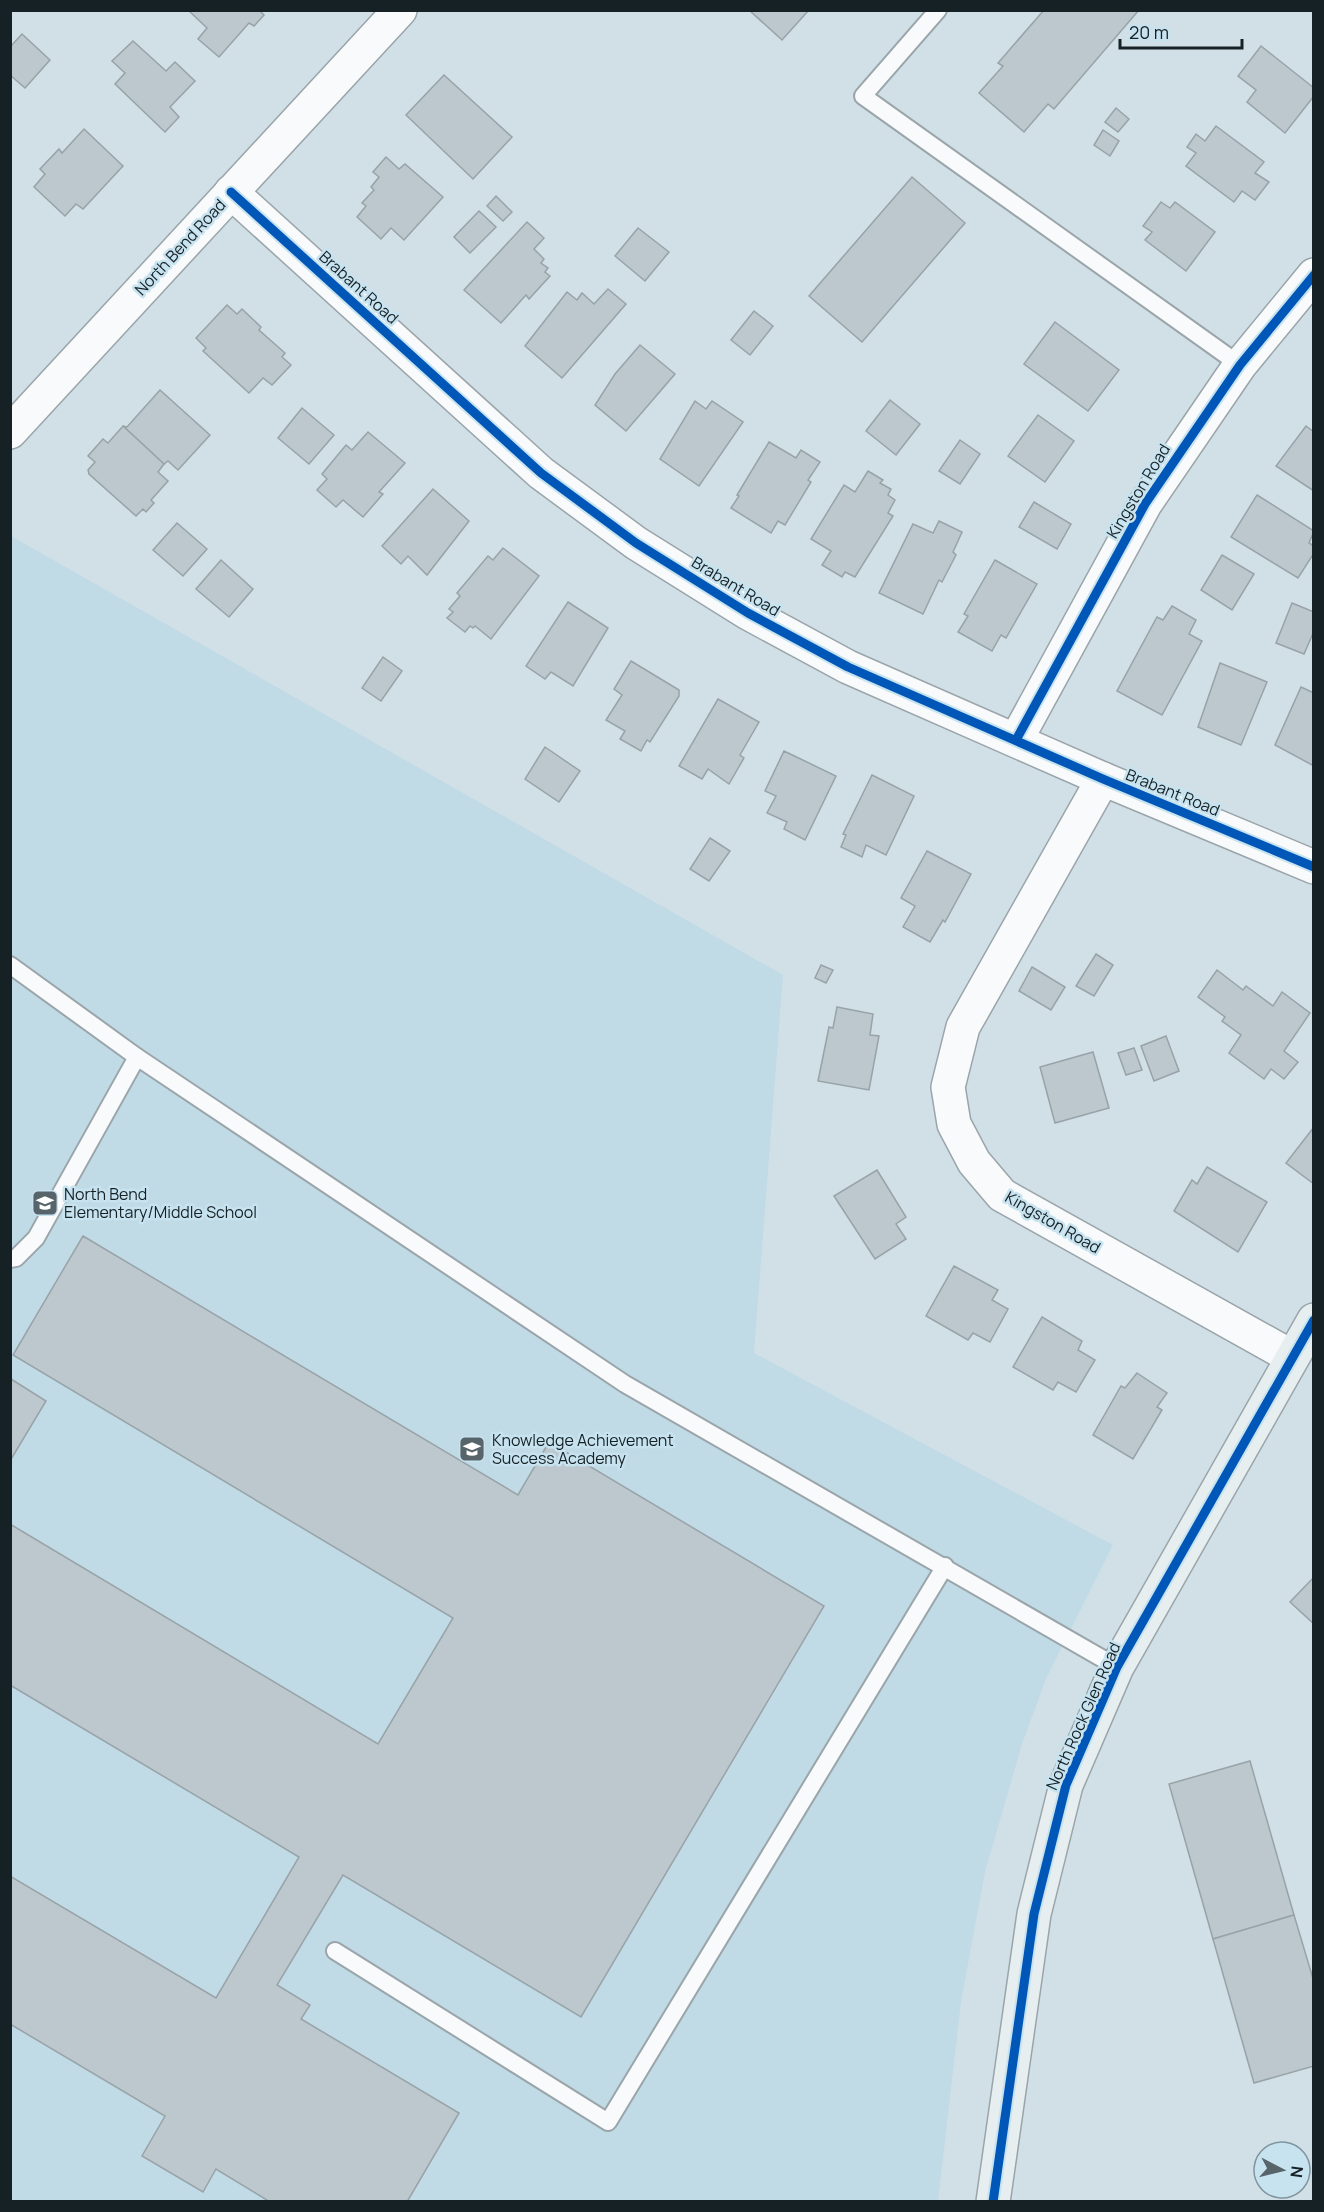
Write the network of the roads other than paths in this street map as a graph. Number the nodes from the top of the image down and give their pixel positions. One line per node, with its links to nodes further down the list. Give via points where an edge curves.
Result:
1 (400, 10): 3 (street, North Bend Road)
2 (939, 10): 5 (lane, via 864,96)
3 (231, 192): 6 (street, North Bend Road); 7 (street, Brabant Road, via 540,473 636,543 848,668)
4 (1314, 275): 5 (street, Kingston Road)
5 (1240, 365): 7 (street, Kingston Road, via 1145,504)
6 (10, 432)
7 (1016, 740): 8 (street, Brabant Road)
8 (1103, 779): 9 (street, Brabant Road); 14 (street, Kingston Road, via 963,1027 948,1087 954,1124 974,1162 1002,1195)
9 (1314, 867)
10 (10, 965): 11 (lane)
11 (137, 1057): 12 (lane, via 36,1238); 15 (lane, via 625,1384)
12 (10, 1259)
13 (1314, 1320): 14 (street, North Rock Glen Road)
14 (1292, 1357): 16 (street, North Rock Glen Road)
15 (945, 1566): 16 (lane); 17 (lane, via 608,2122)
16 (1117, 1667): 18 (street, North Rock Glen Road, via 1066,1785 1034,1914)
17 (335, 1951)
18 (993, 2202)

